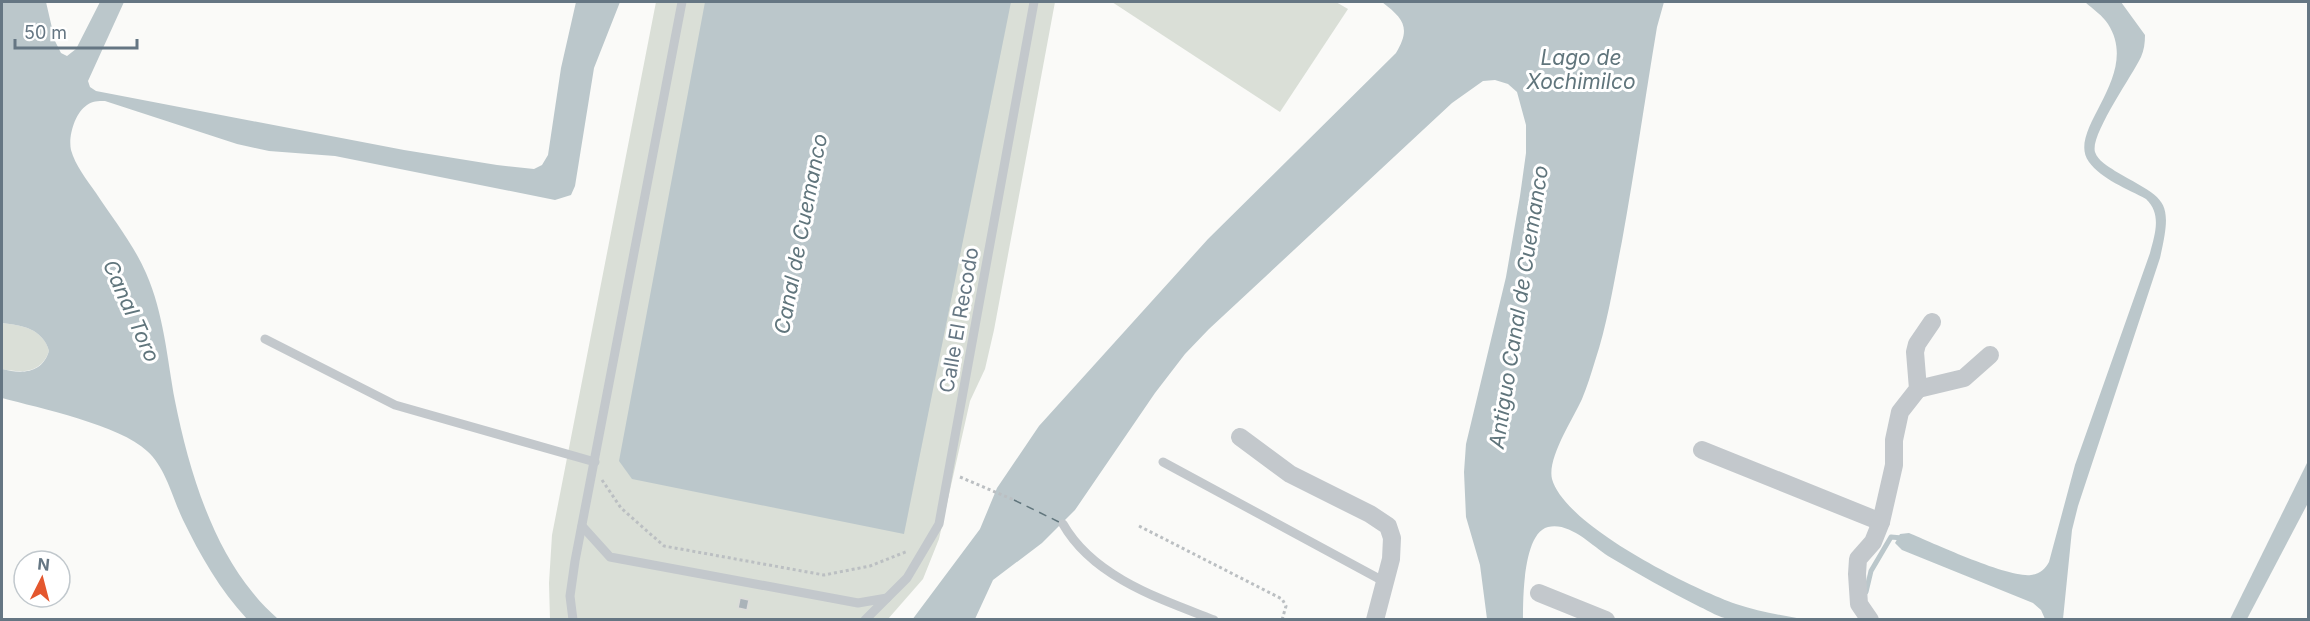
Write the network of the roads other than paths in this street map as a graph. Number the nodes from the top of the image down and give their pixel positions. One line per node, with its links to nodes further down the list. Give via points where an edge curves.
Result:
1 (682, 2): 10 (lane)
2 (1034, 2): 16 (lane, Calle El Recodo, via 939,524 907,578)
3 (1932, 322): 6 (street)
4 (264, 339): 10 (lane, via 395,405)
5 (1990, 355): 6 (street, via 1964,378)
6 (1917, 367): 11 (street, via 1900,412 1894,465)
7 (1240, 437): 14 (street, via 1290,474 1388,526 1391,559)
8 (1702, 450): 11 (street)
9 (1163, 462): 14 (lane)
10 (594, 465): 13 (lane)
11 (1881, 522): 17 (street, via 1873,542 1858,559)
12 (1063, 524): 20 (lane, via 1108,574)
13 (582, 526): 16 (lane, via 610,557 858,603); 18 (lane, via 570,596)
14 (1385, 582): 21 (street)
15 (1539, 593): 22 (street)
16 (887, 598): 19 (lane, Calle El Recodo)
17 (1865, 612)
18 (573, 620)
19 (865, 620)
20 (1214, 620)
21 (1375, 620)
22 (1606, 620)

